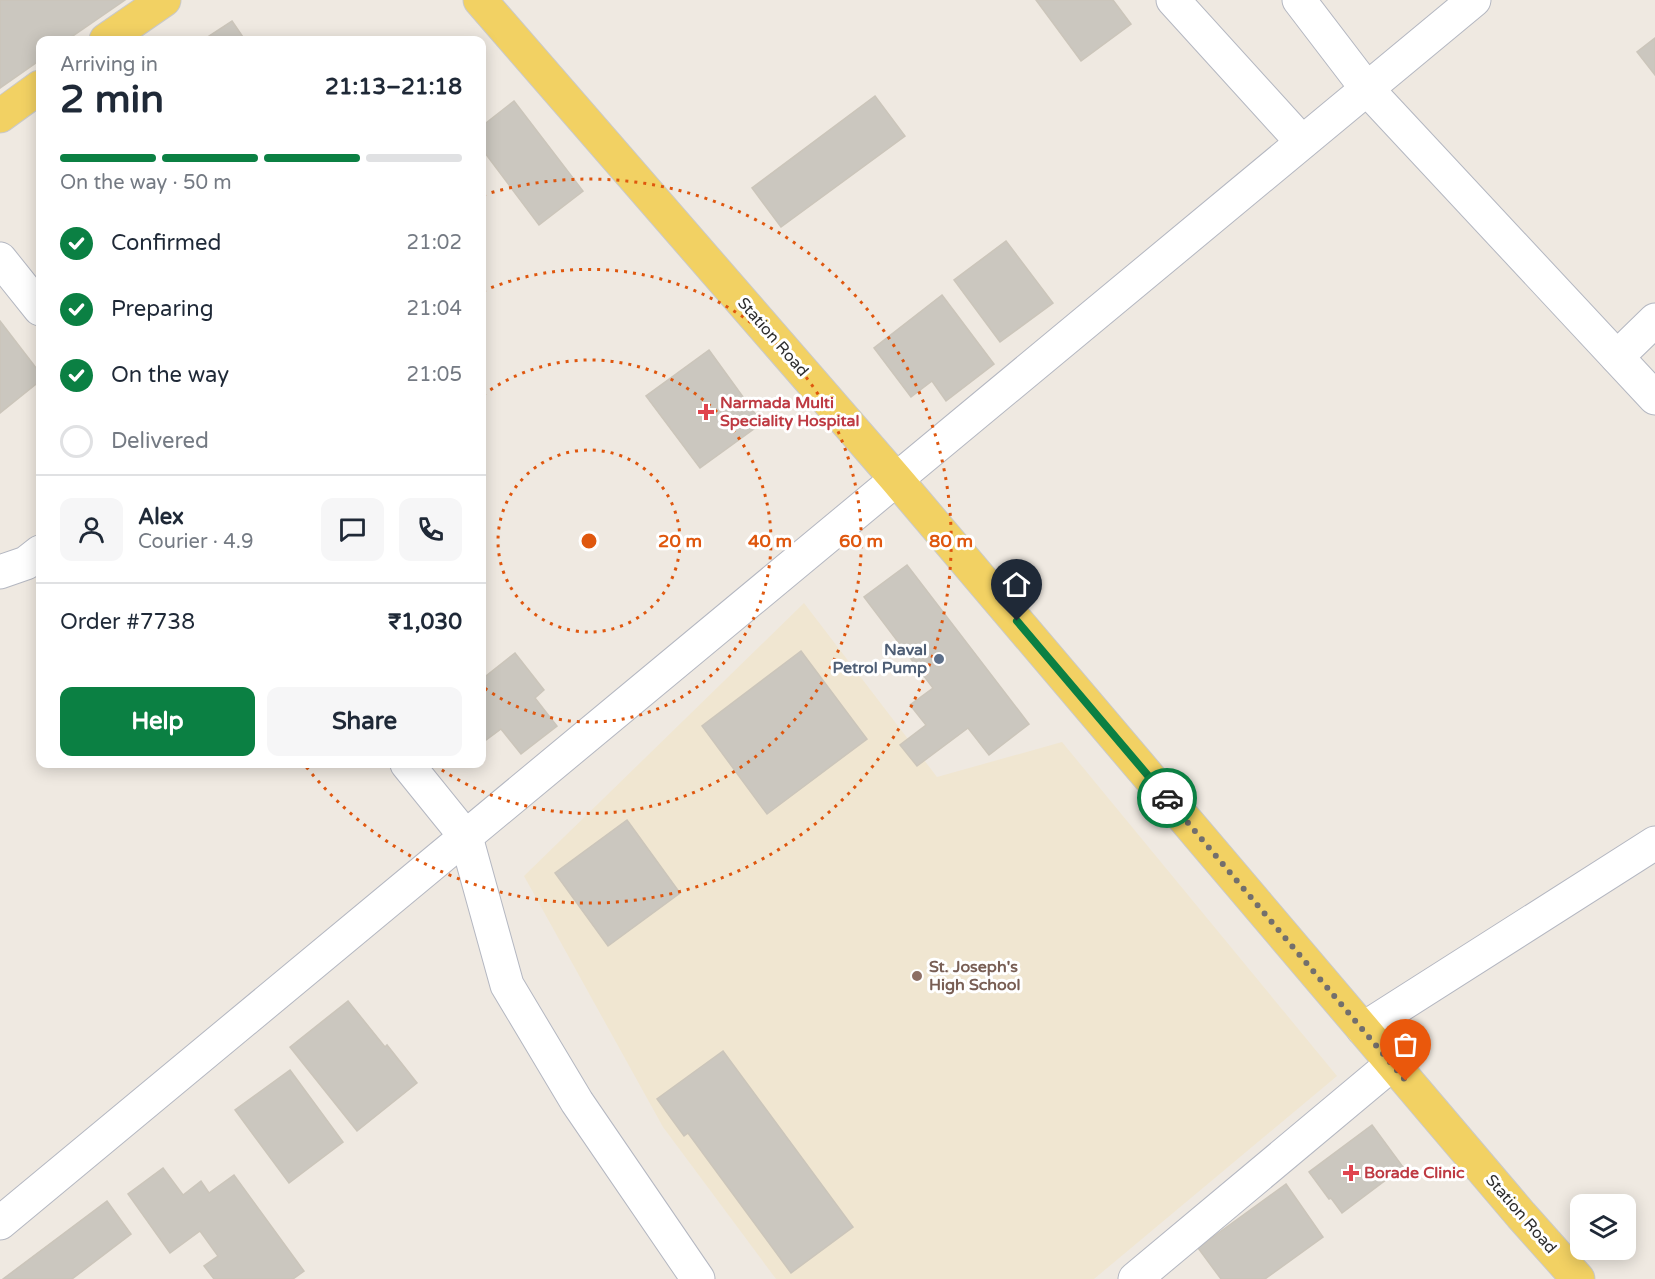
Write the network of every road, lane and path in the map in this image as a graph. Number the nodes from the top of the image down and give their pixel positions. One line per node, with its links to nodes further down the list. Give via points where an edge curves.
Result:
1 (164, 0): 6 (main road)
2 (480, 0): 16 (main road, Station Road)
3 (1173, 0): 10 (street)
4 (1299, 0): 7 (street)
5 (1474, 0): 7 (street)
6 (112, 36)
7 (1367, 89): 10 (street); 14 (street)
8 (36, 90): 9 (main road)
9 (0, 116)
10 (1302, 142): 16 (street)
11 (0, 259): 12 (street)
12 (36, 304)
13 (1655, 320): 14 (street)
14 (1617, 357): 15 (street)
15 (1655, 398)
16 (896, 479): 20 (street); 22 (main road, Station Road)
17 (36, 555): 18 (street)
18 (0, 572)
19 (410, 768): 20 (street)
20 (466, 837): 24 (street); 25 (street, via 507,985 578,1102)
21 (1655, 843): 22 (street)
22 (1363, 1029): 23 (main road, Station Road)
23 (1392, 1064): 26 (street); 27 (main road, Station Road)
24 (0, 1223)
25 (698, 1279)
26 (1135, 1279)
27 (1578, 1279)

